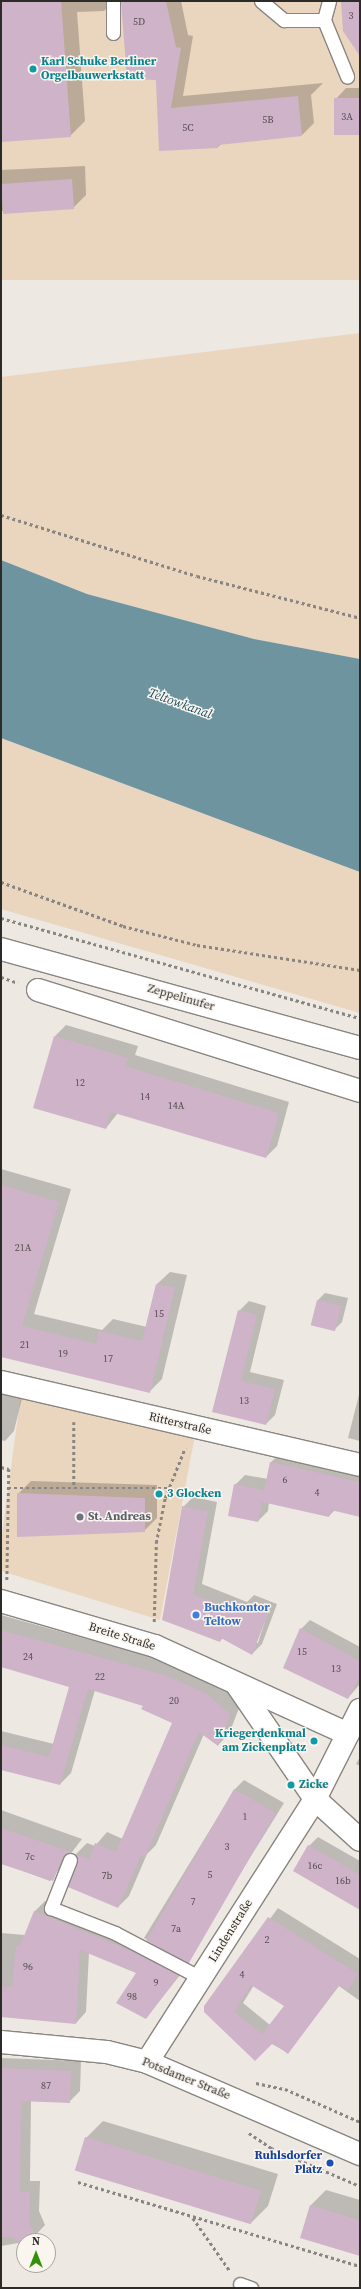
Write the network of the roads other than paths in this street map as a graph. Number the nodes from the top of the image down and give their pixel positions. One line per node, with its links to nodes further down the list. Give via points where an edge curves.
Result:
1 (112, 1): 5 (lane)
2 (261, 1): 4 (lane, via 284,20)
3 (329, 1): 4 (lane)
4 (324, 20): 6 (lane)
5 (113, 33)
6 (347, 76)
7 (1, 949): 9 (street, Zeppelinufer)
8 (38, 990): 10 (street)
9 (360, 1048)
10 (360, 1091)
11 (1, 1382): 12 (street, Ritterstraße)
12 (360, 1465)
13 (4, 1602): 14 (street, Breite Straße, via 155,1646)
14 (237, 1685): 16 (street, Breite Straße); 17 (street)
15 (360, 1710): 16 (street)
16 (348, 1734): 17 (street)
17 (315, 1799): 18 (street); 20 (street, Lindenstraße)
18 (360, 1840)
19 (70, 1860): 20 (lane, via 51,1908 114,1934)
20 (201, 1978): 22 (street, Lindenstraße)
21 (1, 2042): 22 (street, Potsdamer Straße, via 107,2052)
22 (147, 2062): 23 (street, Potsdamer Straße)
23 (360, 2154)

